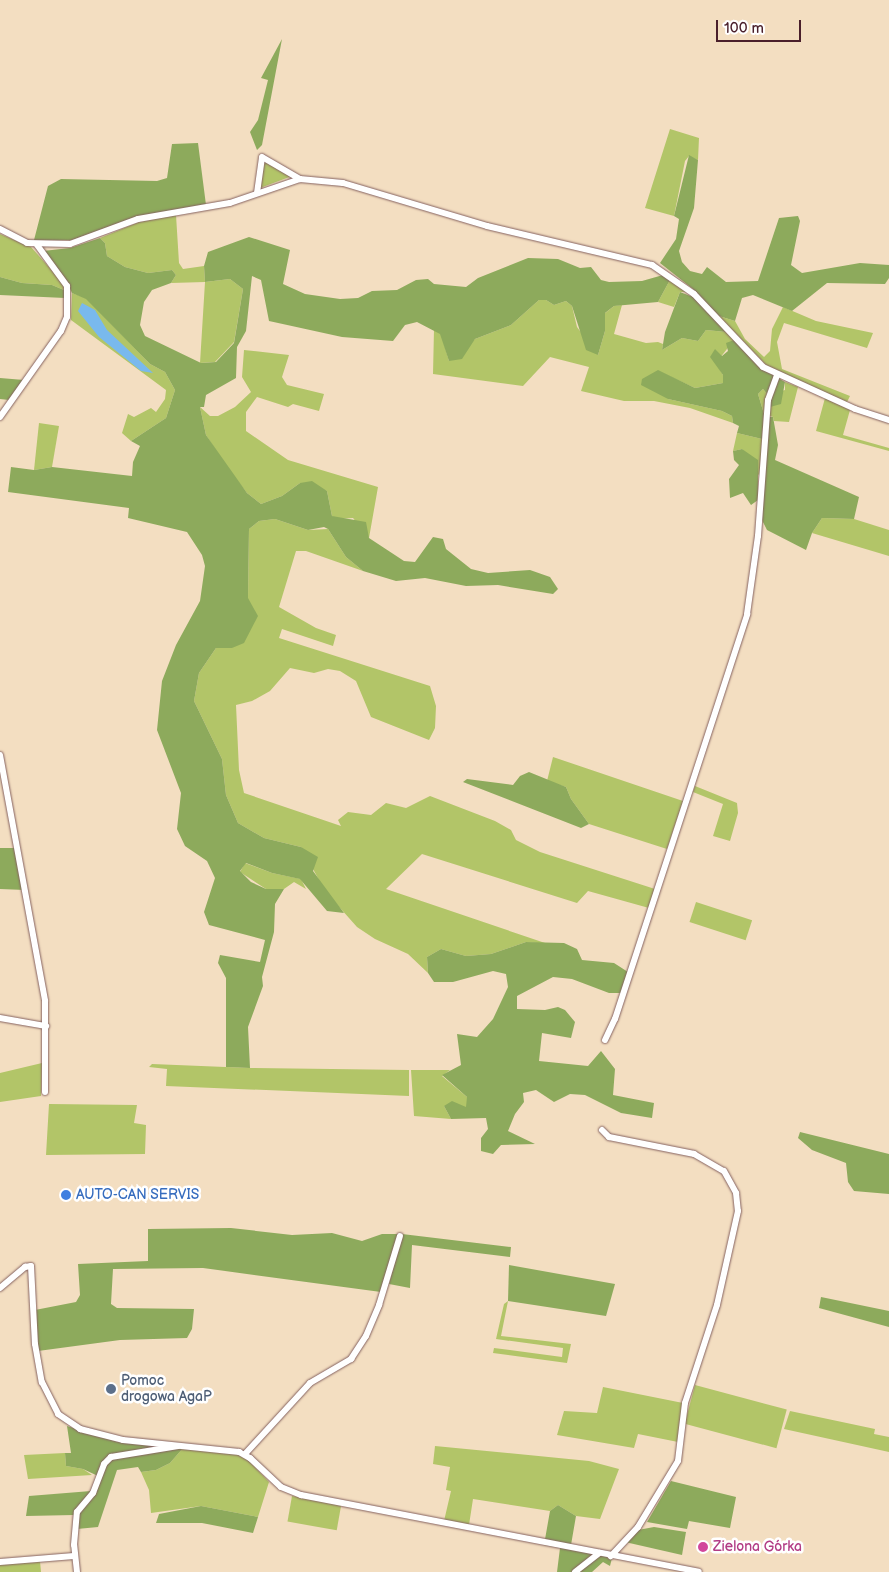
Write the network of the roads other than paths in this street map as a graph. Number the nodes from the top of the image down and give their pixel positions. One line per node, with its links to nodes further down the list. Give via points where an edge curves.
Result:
1 (300, 179): 2 (street); 2 (street, via 262,157); 5 (street, via 343,183 494,228 652,265 680,282 751,357)
2 (257, 193): 4 (street, via 222,204 138,219 80,242)
3 (0, 229): 4 (street, via 19,240)
4 (37, 245): 6 (street, via 65,282 67,317 61,331)
5 (777, 375): 7 (street); 11 (street, via 768,400 758,536 746,614 615,1020)
6 (0, 417)
7 (889, 420)
8 (0, 755): 10 (street, via 34,930)
9 (0, 1018): 10 (street)
10 (46, 1026): 12 (street)
11 (605, 1040)
12 (45, 1092)
13 (602, 1130): 20 (street, via 609,1137 694,1154 718,1167 732,1180 738,1211 717,1305 686,1403 678,1461 638,1527)
14 (400, 1236): 17 (street, via 379,1305 366,1336 351,1359 310,1383)
15 (0, 1288): 16 (street, via 25,1267 31,1266 35,1344 40,1371 48,1396 64,1420 102,1436)
16 (184, 1445): 17 (street); 19 (street, via 111,1457 104,1464 93,1492 77,1512)
17 (245, 1454): 18 (street, via 281,1487 301,1495)
18 (600, 1553): 20 (street); 23 (street)
19 (74, 1556): 21 (street); 22 (street)
20 (611, 1556): 24 (street)
21 (0, 1562)
22 (77, 1572)
23 (575, 1572)
24 (699, 1572)

